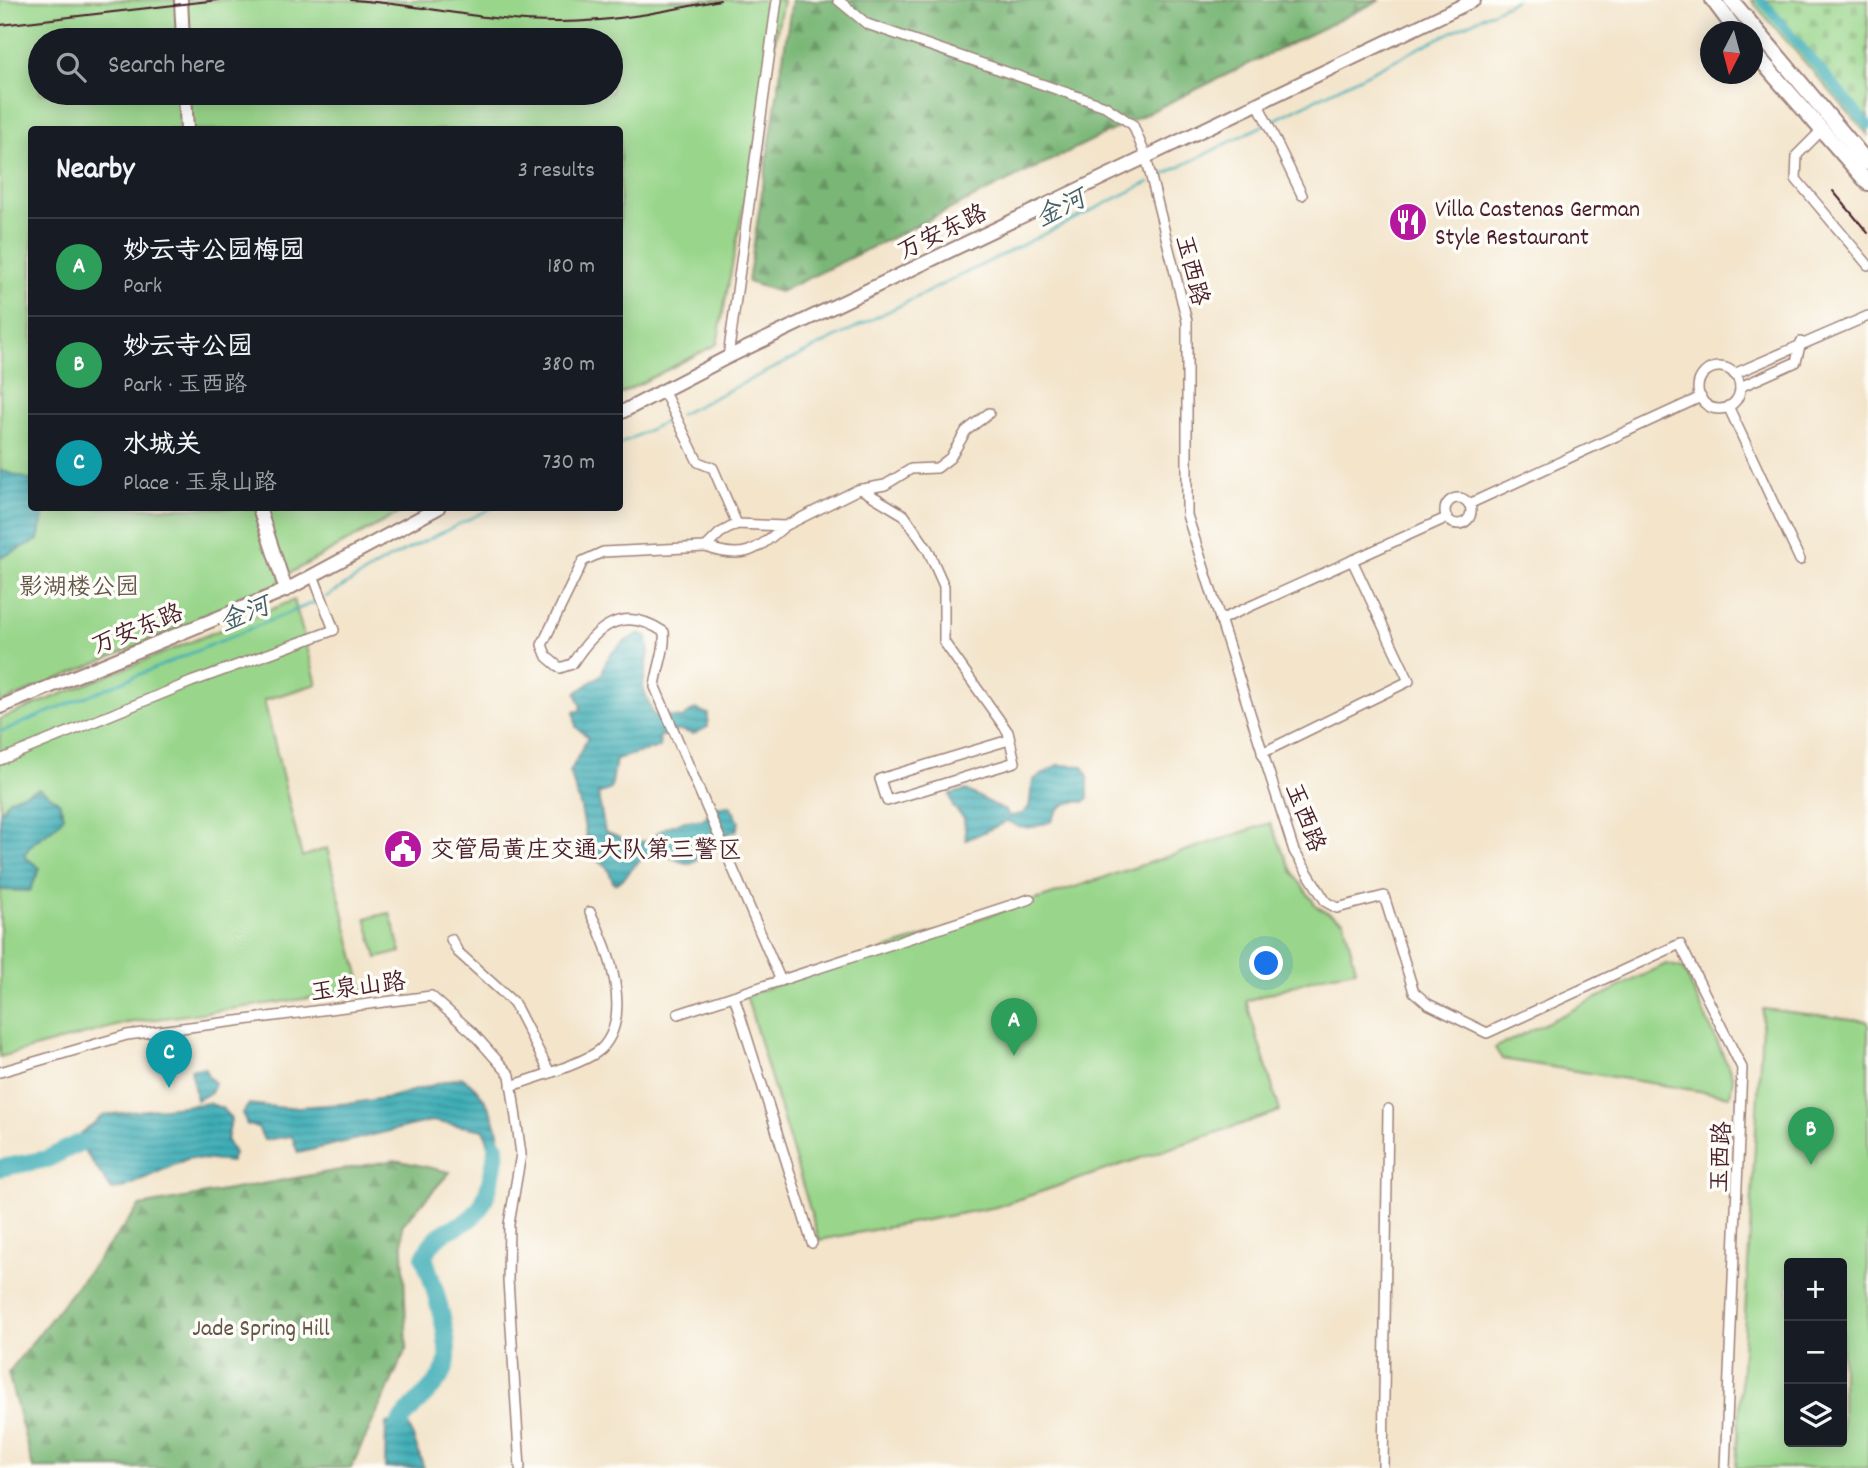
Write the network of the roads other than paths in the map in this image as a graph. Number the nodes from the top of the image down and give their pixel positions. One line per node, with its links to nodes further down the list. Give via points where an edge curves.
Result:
1 (181, 0): 8 (street)
2 (777, 0): 21 (street)
3 (838, 0): 14 (street, 玉西路, via 867,24 1105,106 1133,125)
4 (1474, 0): 10 (street, 万安东路)
5 (1713, 0): 7 (main road)
6 (1731, 0): 15 (main road)
7 (1729, 21)
8 (182, 28)
9 (1763, 63): 13 (main road)
10 (1258, 104): 14 (street, 万安东路); 17 (street)
11 (186, 105): 12 (street)
12 (187, 126)
13 (1822, 130): 16 (main road); 18 (street, via 1797,155 1796,179)
14 (1146, 157): 21 (street, 万安东路); 41 (street, 玉西路, via 1187,321 1186,515)
15 (1868, 163)
16 (1868, 183)
17 (1302, 195)
18 (1868, 265)
19 (1868, 316): 20 (street)
20 (1801, 342): 22 (street); 23 (street, via 1796,362)
21 (728, 356): 24 (street, 万安东路)
22 (1734, 374): 23 (street); 25 (street, via 1717,367 1705,373 1699,384)
23 (1740, 387): 26 (street, via 1736,400)
24 (663, 390): 27 (street, 万安东路); 34 (street, via 698,462 713,468)
25 (1700, 397): 26 (street, via 1710,407); 30 (street)
26 (1728, 406): 38 (street)
27 (623, 411)
28 (989, 412): 29 (street, via 966,431 950,458 937,467 911,469 885,485)
29 (861, 489): 35 (street); 43 (street, via 904,516 928,550 944,586 944,642)
30 (1469, 504): 33 (street, via 1451,499 1444,509); 33 (street, via 1471,514 1466,522 1452,524)
31 (259, 511): 40 (street)
32 (432, 511): 39 (street, 万安东路)
33 (1446, 518): 37 (street)
34 (737, 524): 35 (street); 36 (street)
35 (785, 526): 36 (street, via 755,551 728,555)
36 (706, 547): 49 (street, via 603,552 583,561 542,645 547,657 561,668 572,664 589,638 624,619 637,617 664,632 655,687)
37 (1352, 560): 41 (street); 44 (street, via 1409,681)
38 (1800, 560)
39 (313, 575): 40 (street, 万安东路); 45 (street, via 334,630)
40 (286, 590): 42 (street, 万安东路)
41 (1220, 620): 44 (street, 玉西路)
42 (0, 707)
43 (1009, 740): 43 (street, via 1015,762 887,801 880,779)
44 (1262, 753): 59 (street, 玉西路, via 1294,851 1326,902 1337,908 1384,896 1414,992 1470,1027 1488,1033 1680,944 1742,1068)
45 (0, 760)
46 (1030, 899): 49 (street)
47 (590, 912): 53 (street, via 611,962 616,1013 600,1050)
48 (451, 939): 53 (street, via 458,952 514,1003)
49 (781, 981): 50 (street)
50 (734, 996): 51 (street); 56 (street)
51 (678, 1014)
52 (0, 1072): 54 (street, 玉泉山路, via 127,1035 431,996 480,1041 510,1075)
53 (550, 1073): 54 (street)
54 (511, 1086): 57 (street, 玉泉山路, via 521,1154 509,1224 508,1280)
55 (1388, 1109): 58 (street)
56 (812, 1243)
57 (520, 1468)
58 (1383, 1468)
59 (1725, 1468)

